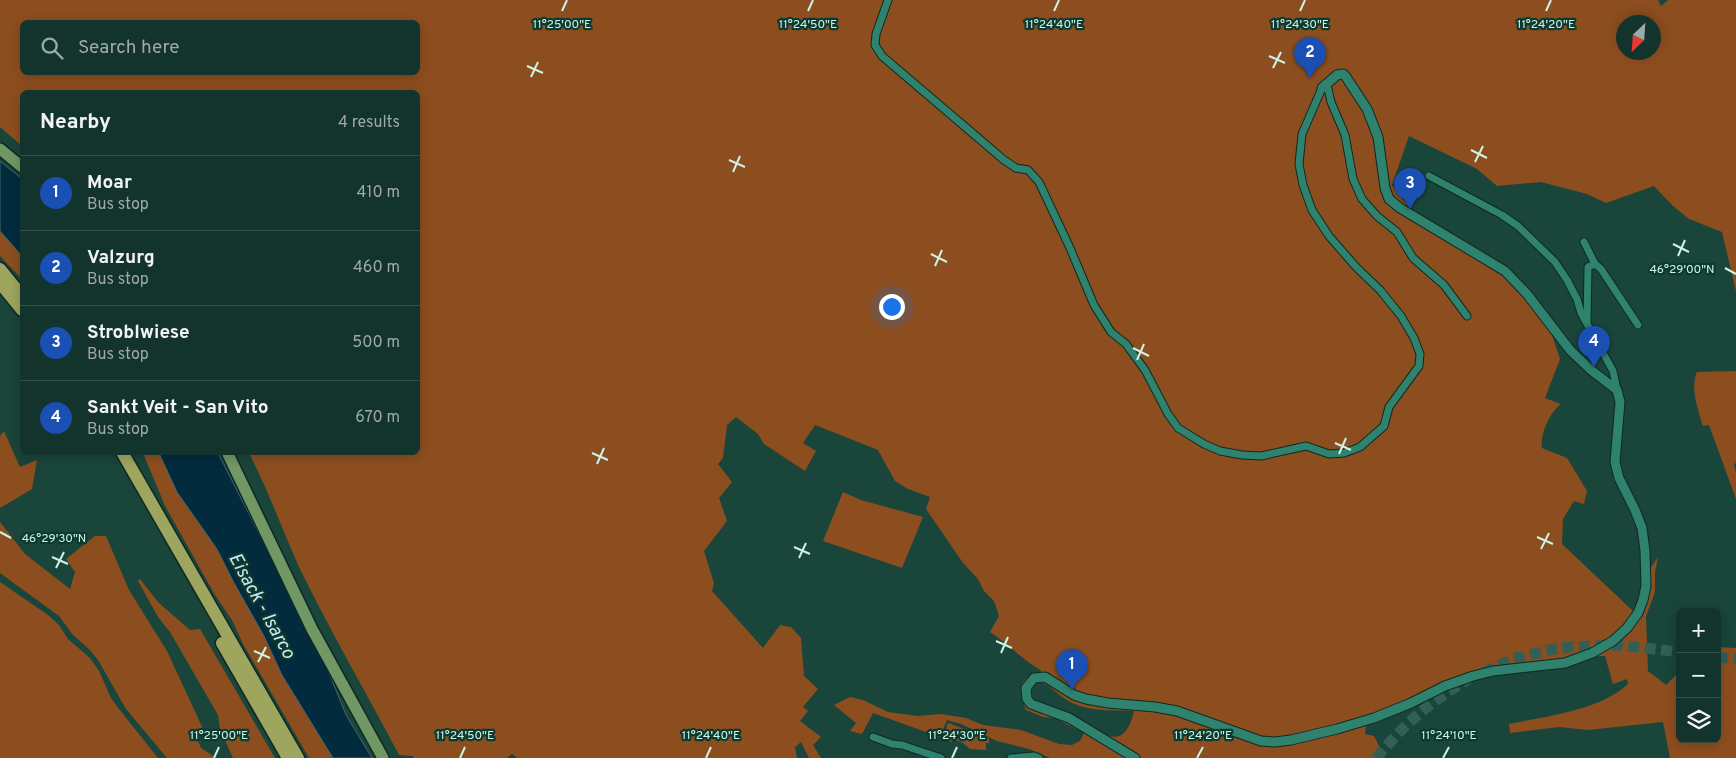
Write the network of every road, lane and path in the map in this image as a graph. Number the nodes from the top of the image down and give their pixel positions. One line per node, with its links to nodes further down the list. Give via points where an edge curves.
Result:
1 (888, 0): 2 (street, via 876,34 875,45 882,56 1004,160 1016,168 1028,170 1039,182 1094,305 1111,332 1126,344 1146,370 1178,428 1220,452 1261,456 1306,446 1329,454 1360,447 1384,426 1389,407 1419,366 1420,354 1401,316 1329,236 1312,210 1303,185 1299,164 1302,134)
2 (1323, 86): 12 (street, via 1328,89 1345,134 1353,178 1362,199 1397,232 1413,258 1444,285); 15 (street, via 1343,74 1367,108 1378,137 1389,199 1505,271 1570,350)
3 (0, 149): 4 (main road)
4 (20, 164)
5 (1429, 176): 13 (street, via 1518,226 1555,262)
6 (1584, 242): 7 (street)
7 (1595, 264): 13 (street, via 1588,267); 14 (street)
8 (0, 269): 10 (highway)
9 (0, 283): 11 (highway)
10 (20, 294)
11 (20, 308)
12 (1467, 316)
13 (1587, 324): 15 (street, via 1613,371)
14 (1638, 325)
15 (1617, 390): 26 (street, via 1620,402 1615,462 1642,528 1646,586 1638,613 1613,641 1565,663 1473,676 1374,718 1276,742 1248,737 1178,711 1086,699 1046,677 1029,682 1026,694 1032,704 1069,718)
16 (114, 455): 20 (highway)
17 (124, 455): 21 (highway)
18 (228, 455): 22 (main road, via 312,629)
19 (873, 736): 23 (street)
20 (288, 758)
21 (298, 758)
22 (383, 758)
23 (941, 758)
24 (1011, 758): 25 (street)
25 (1040, 758)
26 (1135, 758)

